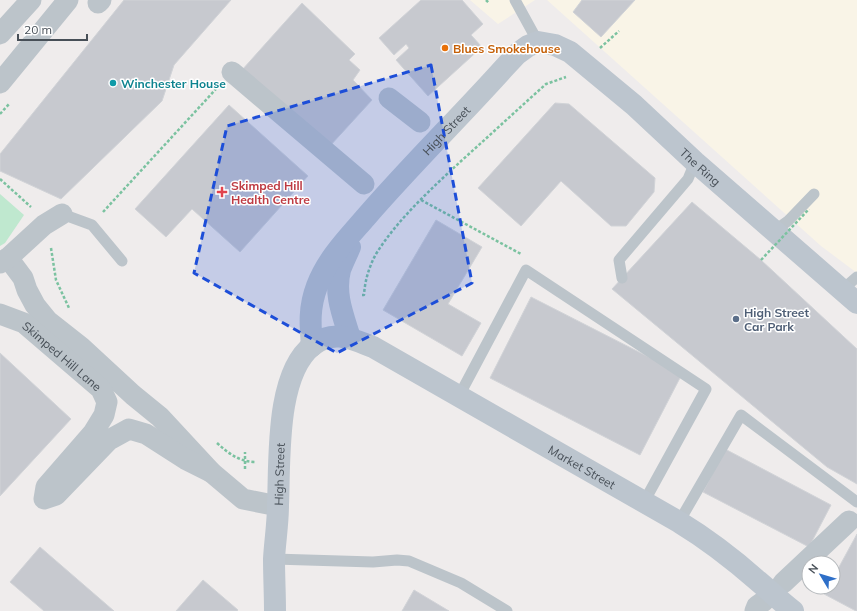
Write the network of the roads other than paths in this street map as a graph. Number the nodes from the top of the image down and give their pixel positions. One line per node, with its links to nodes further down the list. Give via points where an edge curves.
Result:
1 (31, 0): 4 (street)
2 (68, 0): 7 (street)
3 (515, 0): 5 (lane)
4 (0, 34)
5 (538, 42): 10 (street, The Ring, via 562,47 576,56); 14 (street, High Street, via 528,46 513,59 395,183)
6 (232, 72): 11 (street)
7 (0, 83)
8 (389, 98): 9 (street)
9 (420, 122)
10 (695, 162): 15 (street, The Ring); 18 (lane, via 688,178 619,260)
11 (364, 184)
12 (814, 194): 15 (lane)
13 (62, 214): 16 (street, Skimped Hill Lane, via 44,225); 17 (lane, via 92,225)
14 (359, 226): 21 (street, High Street, via 340,270 338,292 338,303); 22 (street, High Street, via 332,258 317,286 310,316)
15 (774, 231): 19 (street, The Ring)
16 (4, 260): 24 (street, Skimped Hill Lane, via 23,278 35,305 48,321 160,417)
17 (122, 262)
18 (622, 278)
19 (852, 290)
20 (0, 314): 24 (street, Skimped Hill Lane, via 24,323 101,389 106,402 104,415 93,433 46,487 44,499 56,495 109,440 130,429 146,434)
21 (355, 340): 22 (street, High Street, via 344,336 332,337); 23 (street, Market Street, via 373,347)
22 (312, 346): 27 (street, High Street, via 295,367 287,392 281,428)
23 (459, 396): 25 (street, Market Street); 25 (lane, via 526,270 706,390)
24 (211, 472): 27 (street, Skimped Hill Lane, via 243,499)
25 (644, 502): 29 (street, Market Street)
26 (857, 502): 29 (lane, via 741,415)
27 (278, 506): 30 (street, High Street)
28 (853, 514): 31 (street)
29 (679, 522): 34 (street, Market Street, via 717,546)
30 (274, 560): 32 (street, High Street); 33 (lane, via 409,561 461,583)
31 (783, 583)
32 (276, 611)
33 (507, 611)
34 (793, 611)

